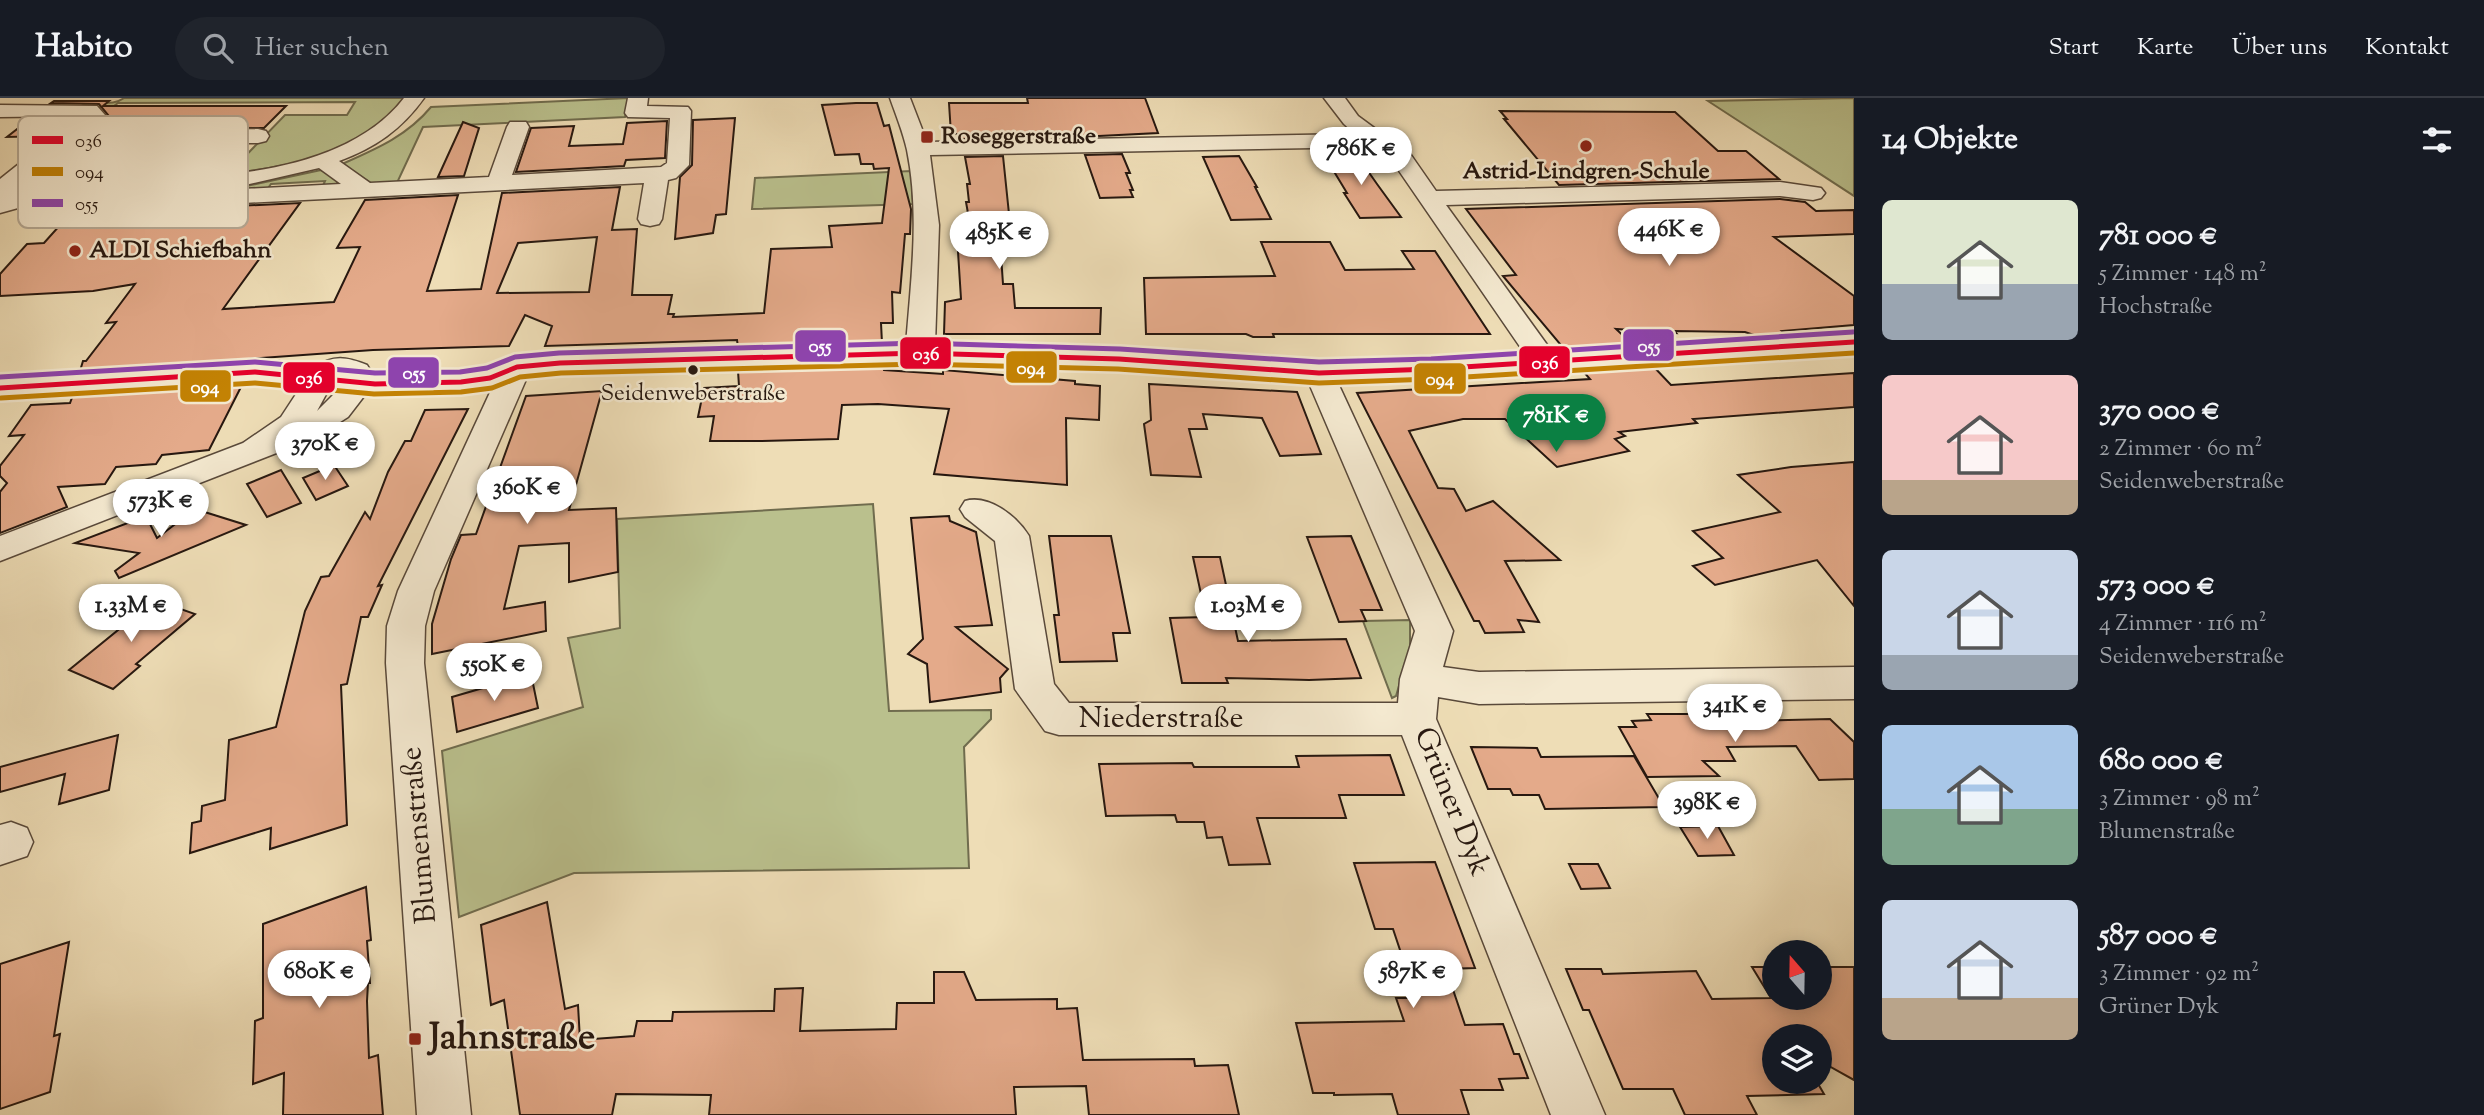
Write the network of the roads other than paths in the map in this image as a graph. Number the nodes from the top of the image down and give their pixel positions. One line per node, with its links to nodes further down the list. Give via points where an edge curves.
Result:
1 (414, 98): 12 (street, via 407,112 373,139)
2 (638, 98): 13 (street, via 635,113 681,111 678,164)
3 (900, 98): 11 (street)
4 (1334, 98): 10 (street)
5 (0, 111): 6 (street, via 90,110)
6 (93, 116)
7 (518, 127): 16 (street)
8 (248, 136): 9 (street)
9 (258, 136)
10 (1373, 139): 11 (street); 21 (street, via 1403,160)
11 (918, 149): 24 (street, via 925,239)
12 (322, 160): 14 (street); 17 (street)
13 (657, 175): 16 (street); 22 (street)
14 (248, 177)
15 (18, 184): 19 (street)
16 (498, 184): 17 (street)
17 (365, 190): 20 (street)
18 (1813, 193): 21 (street, via 1780,189)
19 (5, 196)
20 (248, 196)
21 (1430, 198): 25 (street)
22 (650, 219)
23 (1854, 342): 25 (street)
24 (920, 353): 26 (street); 27 (street, via 1119,359)
25 (1545, 362): 27 (street)
26 (517, 367): 28 (street, via 469,382); 35 (street, Blumenstraße, via 416,591 406,626 406,677)
27 (1319, 373): 32 (street, Grüner Dyk, via 1434,631)
28 (340, 375): 29 (street, via 255,372); 31 (street, via 342,407 326,420)
29 (0, 388)
30 (977, 509): 34 (street, Niederstraße, via 1012,536 1035,689 1059,719)
31 (0, 549)
32 (1420, 679): 33 (street, via 1479,688); 34 (street, Grüner Dyk)
33 (1854, 683)
34 (1416, 719): 36 (street, Grüner Dyk)
35 (444, 1115)
36 (1578, 1115)

